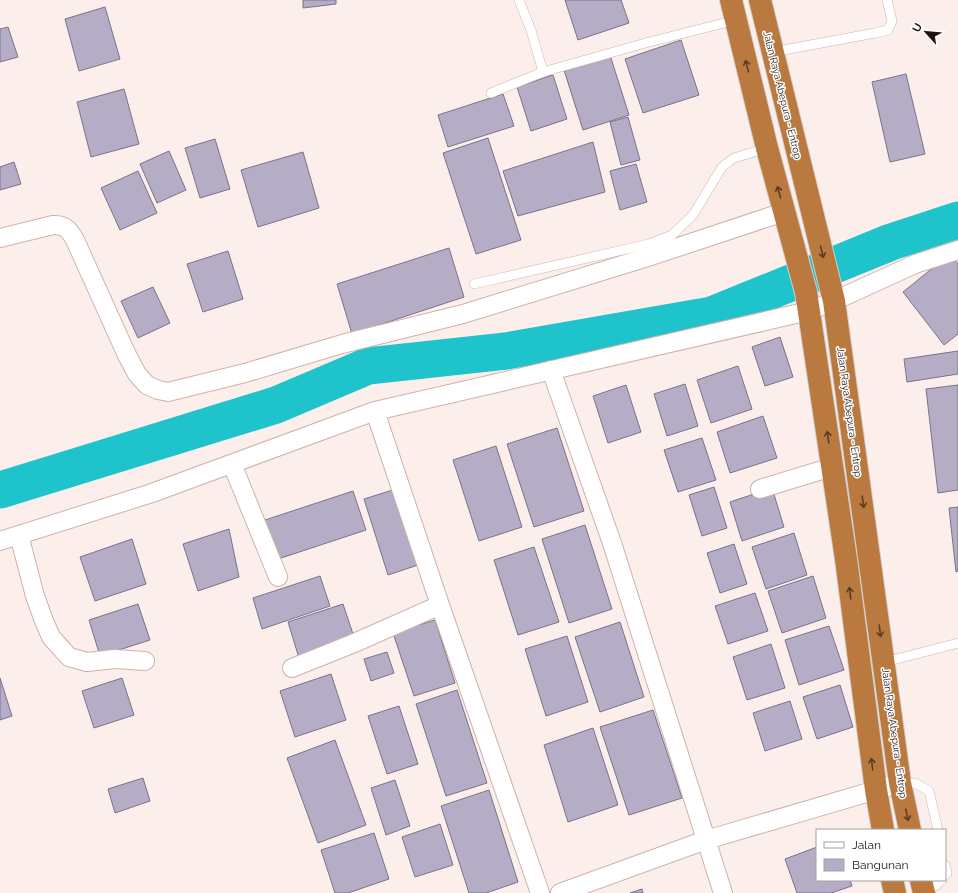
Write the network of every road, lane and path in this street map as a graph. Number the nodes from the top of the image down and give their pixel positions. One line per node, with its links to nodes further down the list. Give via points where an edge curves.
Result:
1 (519, 0): 6 (lane)
2 (760, 0): 5 (highway, Jalan Raya Abepura - Entrop)
3 (887, 0): 5 (lane, via 892,21 888,30)
4 (734, 10): 6 (lane, via 649,42); 8 (highway, one-way to 4)
5 (772, 52): 13 (highway, Jalan Raya Abepura - Entrop, one-way to 13)
6 (543, 72): 7 (lane)
7 (491, 93)
8 (767, 148): 9 (highway, one-way to 8); 12 (lane, via 734,158 722,167 693,215 672,235 649,244)
9 (787, 221): 10 (street, via 646,258 463,314 168,392 147,384 137,374 68,229 53,224); 14 (highway)
10 (0, 238)
11 (958, 250): 13 (street)
12 (474, 284)
13 (832, 293): 14 (street); 26 (highway, Jalan Raya Abepura - Entrop, one-way to 26)
14 (808, 302): 15 (street); 18 (highway, one-way to 14)
15 (551, 370): 16 (street); 33 (street, via 612,543)
16 (376, 410): 17 (street); 23 (street)
17 (232, 464): 20 (street, via 152,493); 22 (street)
18 (832, 468): 19 (street); 29 (highway, one-way to 18)
19 (760, 489)
20 (19, 535): 21 (street); 25 (street, via 44,622 51,637 69,657 87,662 116,659)
21 (0, 541)
22 (278, 577)
23 (440, 605): 27 (street); 37 (street)
24 (958, 643): 26 (lane)
25 (145, 661)
26 (885, 662): 28 (highway, Jalan Raya Abepura - Entrop)
27 (292, 668)
28 (900, 783): 29 (street); 31 (highway, Jalan Raya Abepura - Entrop, one-way to 31); 32 (lane, via 915,783 929,791)
29 (876, 790): 30 (highway); 33 (street)
30 (883, 829)
31 (910, 829)
32 (938, 829)
33 (706, 840): 38 (street); 39 (street)
34 (892, 881): 40 (highway)
35 (941, 881): 36 (lane, via 935,886)
36 (923, 887)
37 (540, 893)
38 (560, 893)
39 (723, 893)
40 (895, 893)

